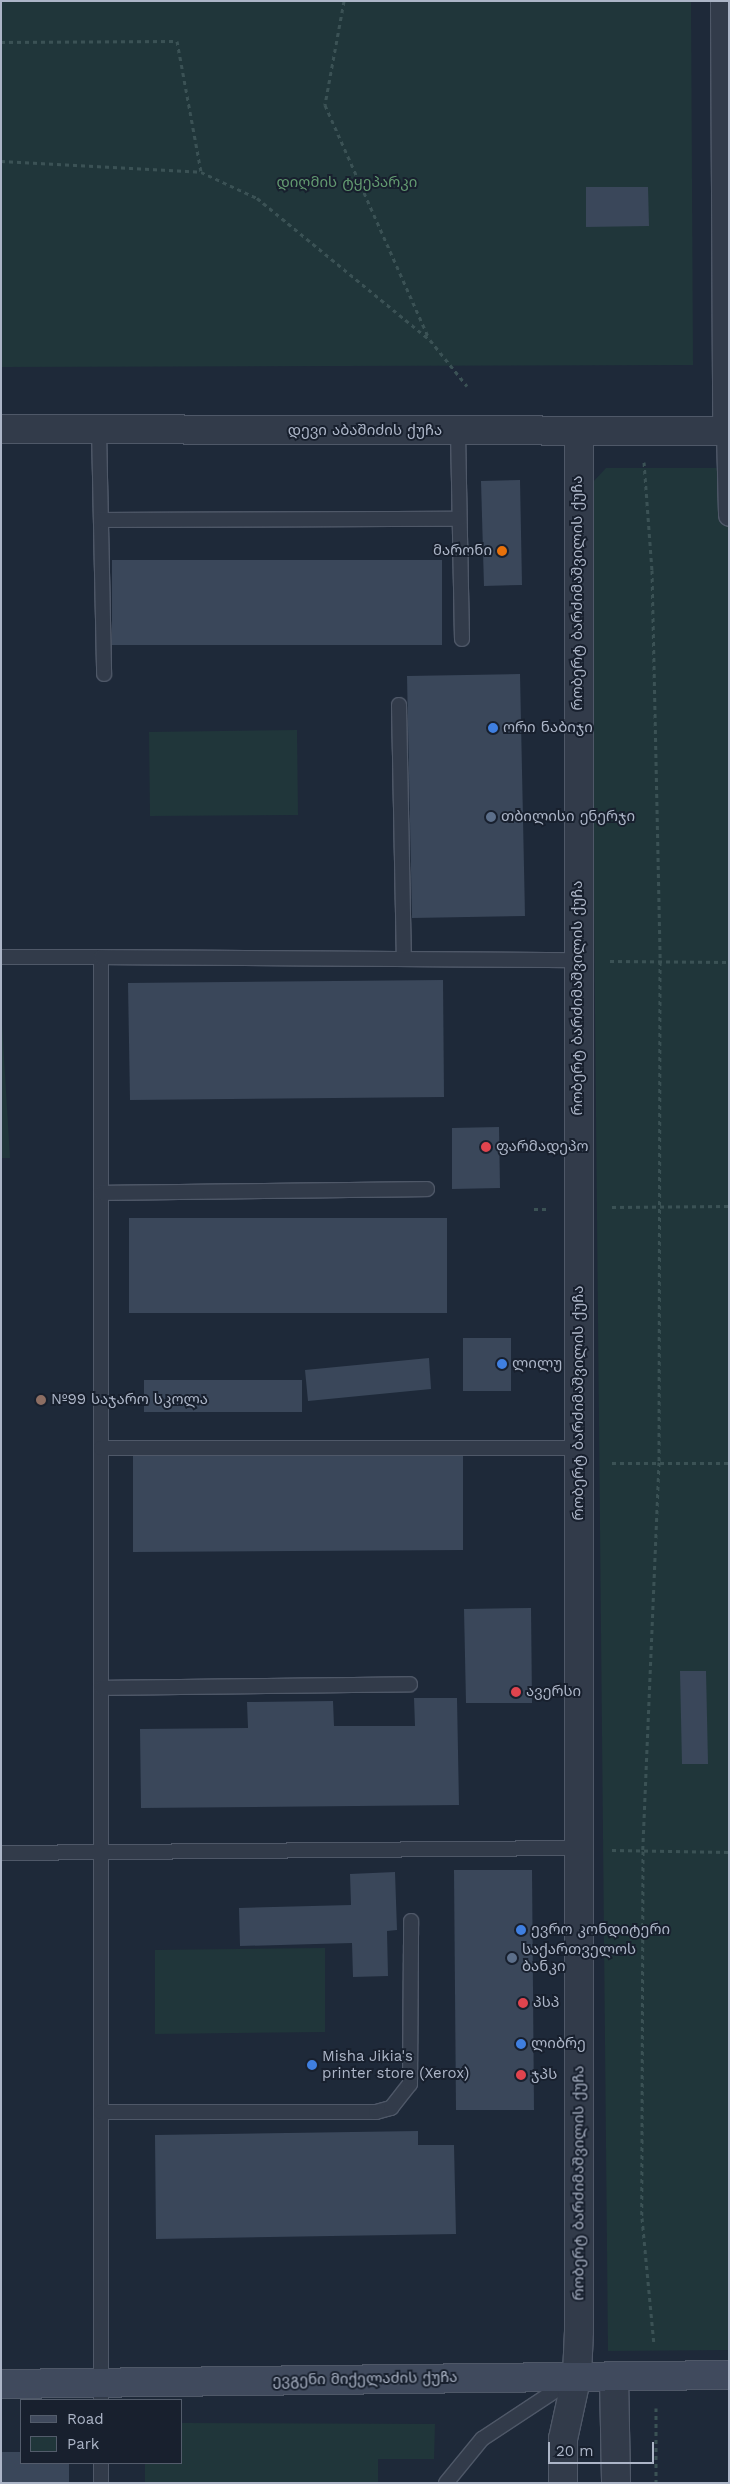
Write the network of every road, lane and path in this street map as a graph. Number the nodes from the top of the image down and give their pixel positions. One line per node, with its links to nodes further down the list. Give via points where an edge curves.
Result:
1 (344, 1): 6 (path, via 326,105)
2 (725, 1): 10 (street)
3 (1, 42): 5 (path, via 177,41)
4 (1, 161): 5 (path)
5 (201, 172): 6 (path, via 257,198)
6 (430, 340): 7 (path)
7 (467, 386)
8 (1, 429): 9 (street, დევი აბაშიძის ქუჩა)
9 (99, 429): 11 (street, დევი აბაშიძის ქუჩა); 16 (lane)
10 (728, 430): 13 (street, დევი აბაშიძის ქუჩა); 14 (street)
11 (458, 431): 12 (street, დევი აბაშიძის ქუჩა); 15 (lane)
12 (578, 431): 13 (street, დევი აბაშიძის ქუჩა); 23 (street, რობერტ ბარძიმაშვილის ქუჩა)
13 (644, 431): 24 (path, via 652,570)
14 (729, 515)
15 (460, 519): 16 (lane); 17 (lane)
16 (100, 520): 18 (lane)
17 (462, 640)
18 (104, 674)
19 (399, 705): 22 (lane)
20 (1, 957): 21 (lane)
21 (101, 957): 22 (lane); 27 (lane)
22 (404, 959): 23 (lane)
23 (577, 960): 24 (path); 30 (street, რობერტ ბარძიმაშვილის ქუჩა)
24 (660, 961): 25 (path); 29 (path)
25 (729, 962)
26 (427, 1189): 27 (lane)
27 (101, 1193): 32 (lane)
28 (729, 1206): 29 (path)
29 (658, 1207): 30 (path); 34 (path)
30 (578, 1208): 31 (path); 33 (street, რობერტ ბარძიმაშვილის ქუჩა)
31 (534, 1209)
32 (101, 1448): 33 (lane); 37 (lane)
33 (580, 1456): 34 (path); 38 (street, რობერტ ბარძიმაშვილის ქუჩა)
34 (659, 1462): 35 (path); 40 (path)
35 (729, 1463)
36 (410, 1684): 37 (lane)
37 (101, 1688): 39 (lane)
38 (579, 1848): 39 (lane); 40 (path); 45 (street, რობერტ ბარძიმაშვილის ქუჩა)
39 (101, 1851): 42 (lane); 44 (lane)
40 (643, 1851): 41 (path); 46 (path, via 642,2218)
41 (729, 1852)
42 (1, 1853)
43 (411, 1921): 44 (lane, via 410,2084 391,2108 376,2112)
44 (101, 2112): 50 (lane)
45 (577, 2375): 48 (main road, ევგენი მიქელაძის ქუჩა); 50 (main road, ევგენი მიქელაძის ქუჩა); 53 (lane, via 482,2439); 54 (street, რობერტ ბარძიმაშვილის ქუჩა, via 563,2439)
46 (655, 2375): 47 (main road, ევგენი მიქელაძის ქუჩა); 48 (main road, ევგენი მიქელაძის ქუჩა); 56 (path)
47 (729, 2375)
48 (614, 2376): 55 (street)
49 (1, 2384): 50 (main road, ევგენი მიქელაძის ქუჩა)
50 (101, 2392)
51 (102, 2464): 52 (lane)
52 (102, 2483)
53 (446, 2483)
54 (562, 2483)
55 (616, 2483)
56 (656, 2483)

